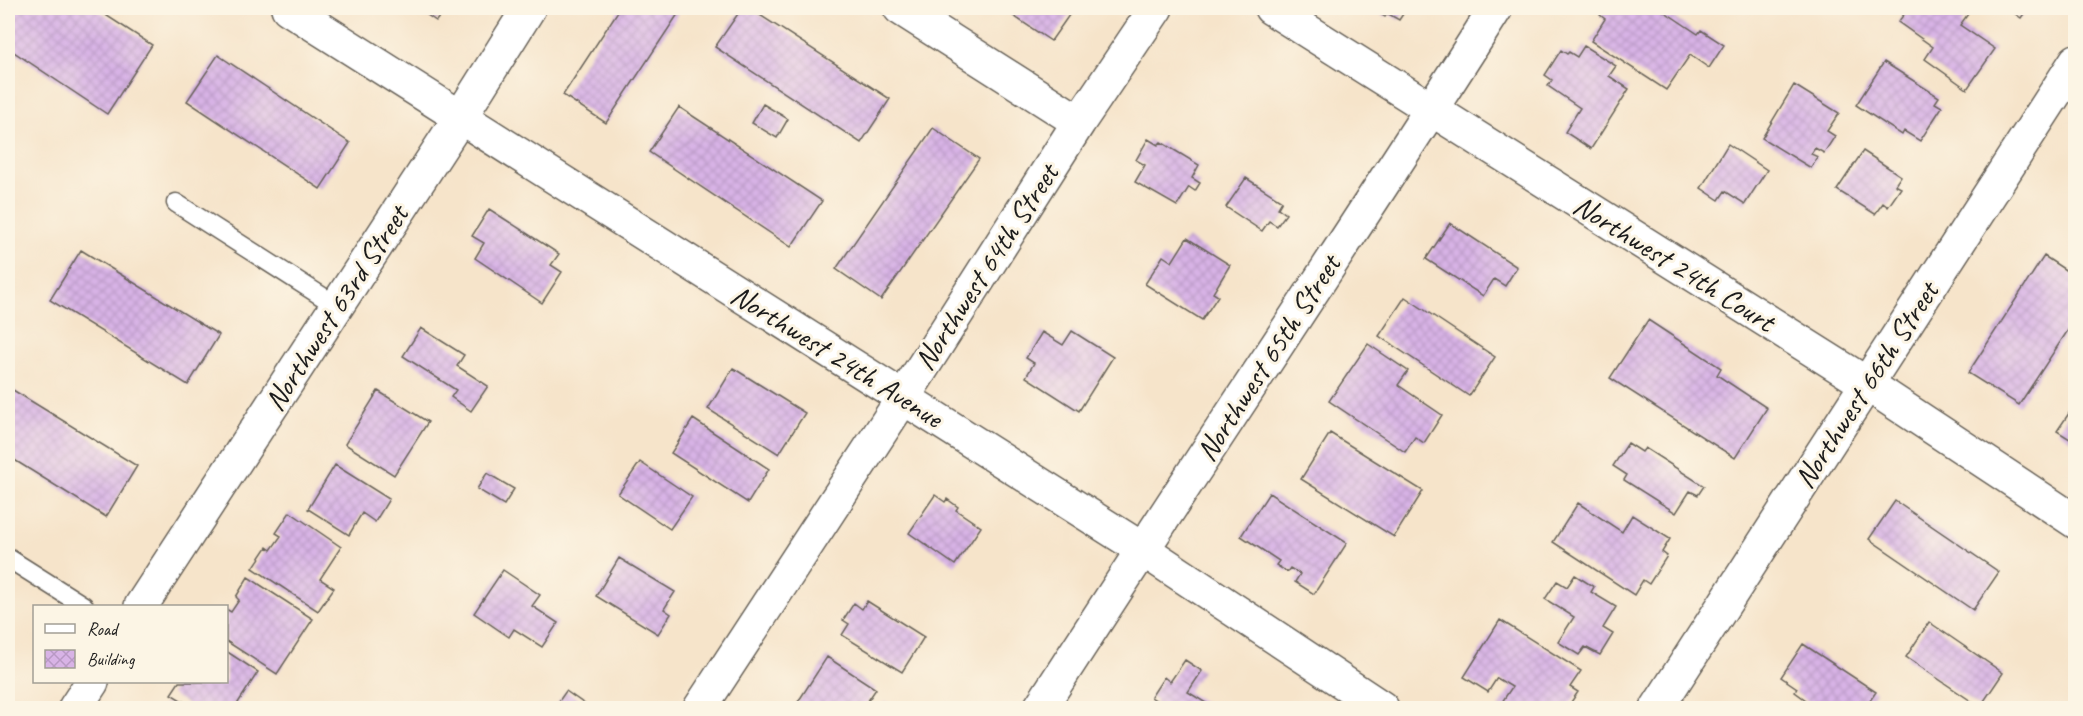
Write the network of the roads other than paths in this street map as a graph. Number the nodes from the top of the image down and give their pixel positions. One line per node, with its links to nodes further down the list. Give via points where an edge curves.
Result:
1 (288, 8): 9 (street, Northwest 24th Avenue)
2 (529, 8): 9 (street, Northwest 63rd Street)
3 (900, 8): 10 (street)
4 (1156, 8): 10 (street, Northwest 64th Street)
5 (1271, 8): 8 (street, Northwest 24th Court)
6 (1496, 8): 8 (street, Northwest 65th Street)
7 (2076, 61): 13 (street, Northwest 66th Street)
8 (1431, 110): 13 (street, Northwest 24th Court); 16 (street, Northwest 65th Street)
9 (461, 116): 12 (street, Northwest 63rd Street); 14 (street, Northwest 24th Avenue)
10 (1079, 122): 14 (street, Northwest 64th Street)
11 (176, 203): 12 (lane)
12 (337, 306): 19 (street, Northwest 63rd Street)
13 (1867, 384): 15 (street, Northwest 24th Court); 25 (street, Northwest 66th Street)
14 (903, 398): 16 (street, Northwest 24th Avenue); 22 (street, Northwest 64th Street)
15 (2076, 522)
16 (1142, 549): 23 (street, Northwest 65th Street); 24 (street, Northwest 24th Avenue)
17 (8, 558): 18 (lane)
18 (82, 605)
19 (142, 605)
20 (91, 683): 21 (street)
21 (75, 708)
22 (699, 708)
23 (1040, 708)
24 (1382, 708)
25 (1657, 708)

